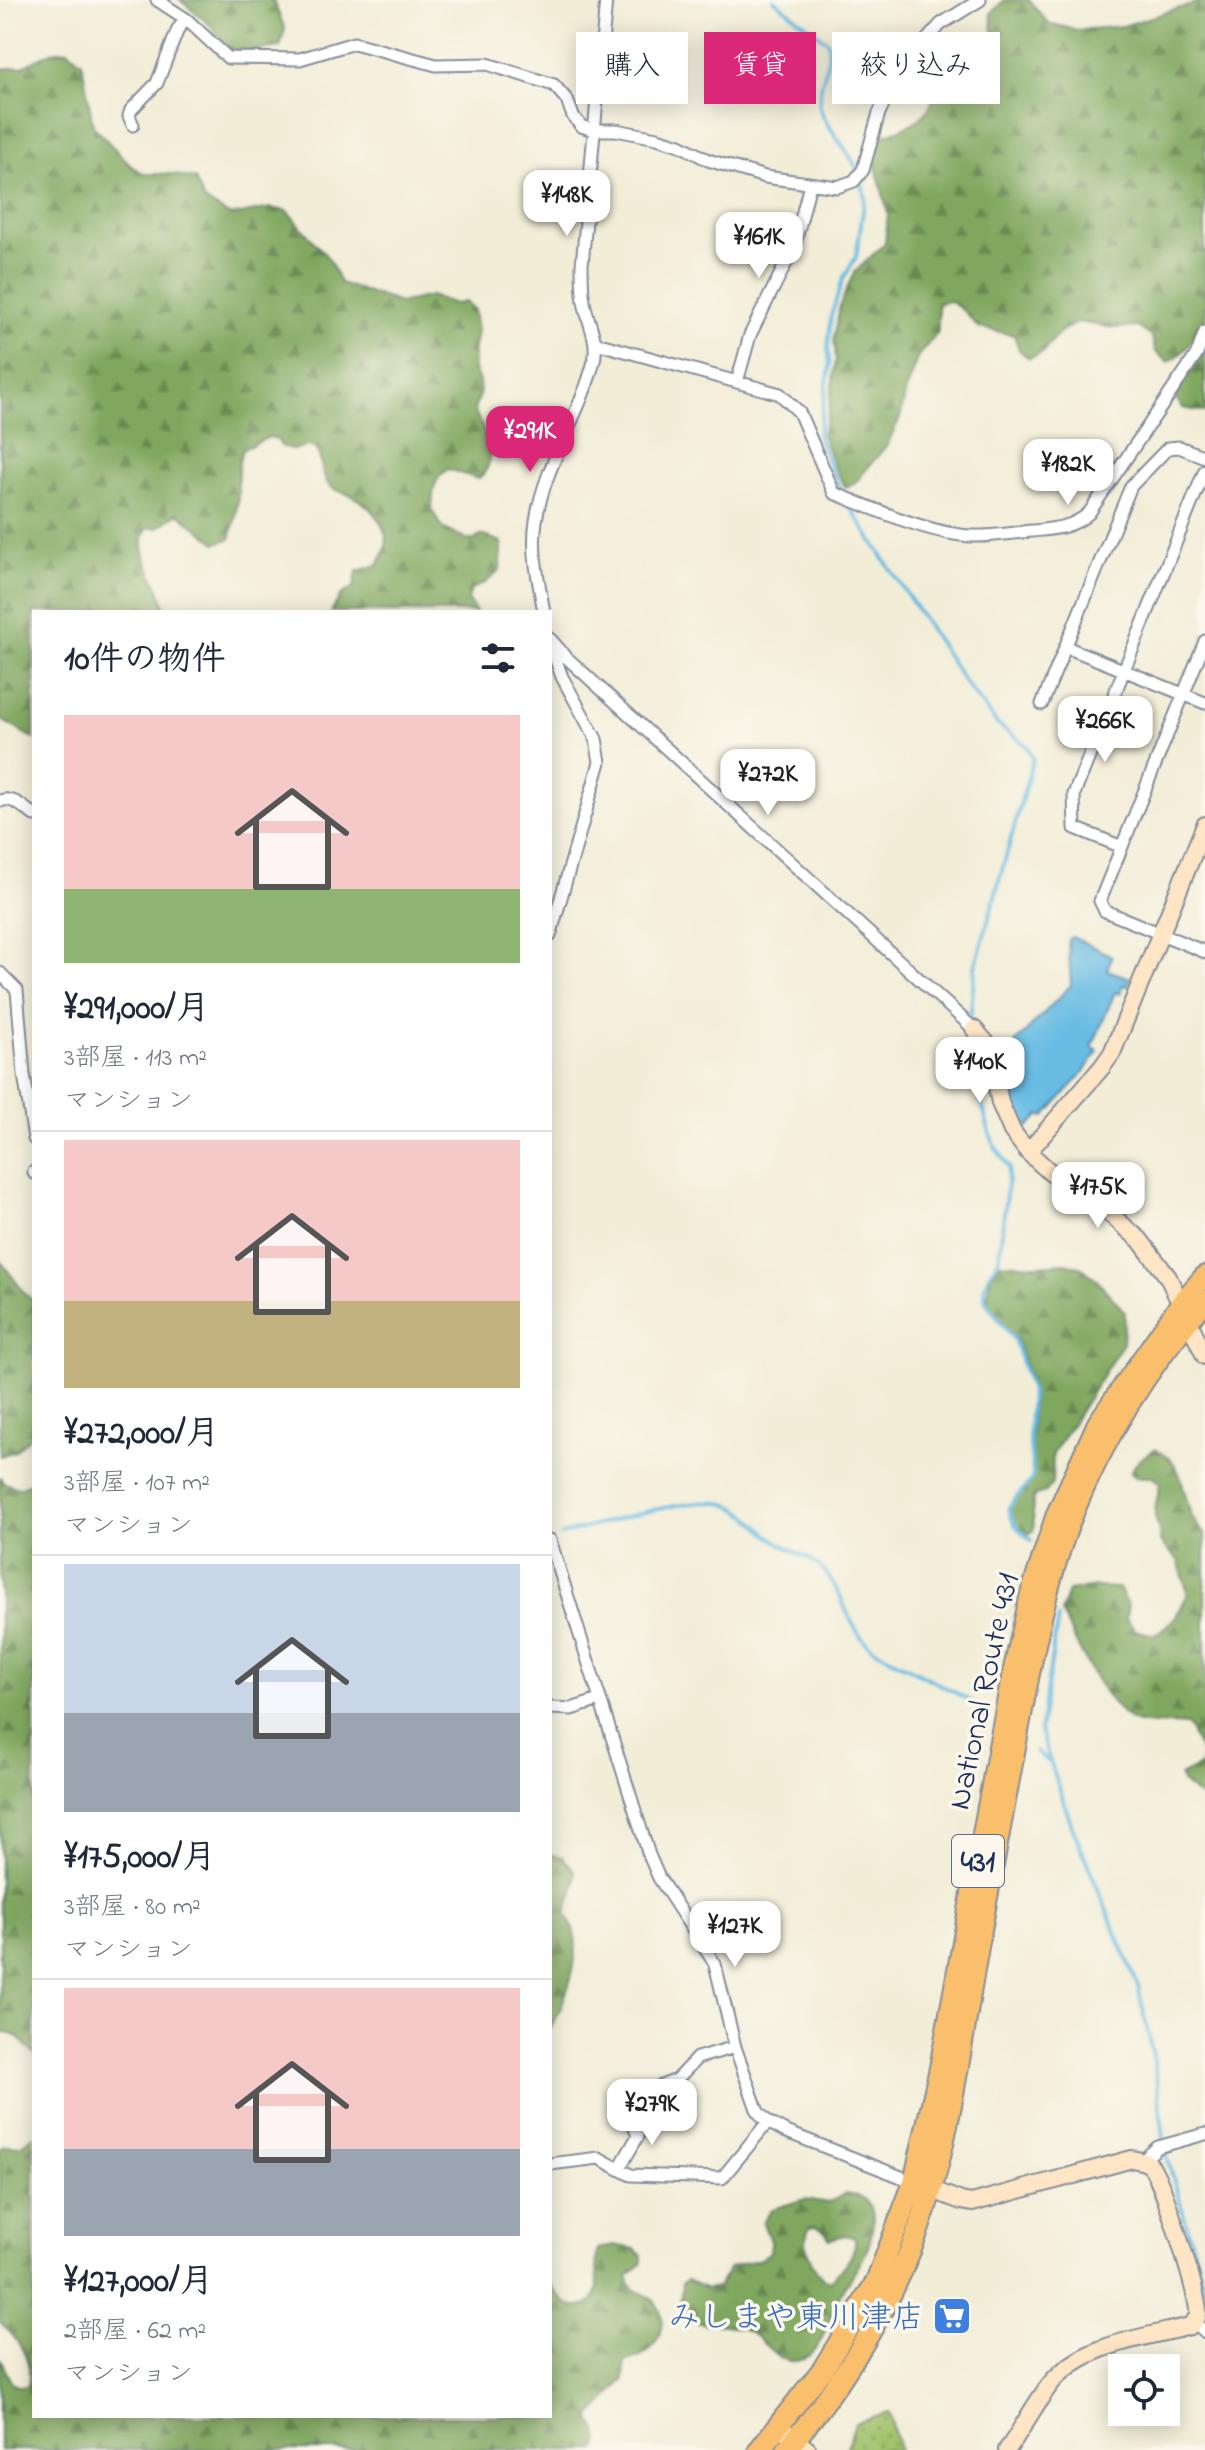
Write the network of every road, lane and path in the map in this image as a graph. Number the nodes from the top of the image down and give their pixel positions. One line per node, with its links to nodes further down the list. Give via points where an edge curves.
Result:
1 (157, 0): 4 (street)
2 (606, 0): 6 (street)
3 (980, 0): 7 (street, via 941,24 897,76 872,130 860,174 837,187)
4 (186, 19): 5 (street, via 157,83 131,110); 6 (street, via 228,58 300,59 354,43 436,65 487,64 554,85 581,126)
5 (133, 125)
6 (594, 130): 7 (street, via 657,138 744,171); 9 (street, via 582,265 584,302)
7 (810, 184): 10 (street, via 794,247 747,343)
8 (1205, 332): 10 (street, via 1197,354 1103,495 1080,522 1048,530 967,536 904,521 838,495 799,412 780,394)
9 (596, 343): 10 (street); 13 (street, via 535,523)
10 (737, 382)
11 (1205, 457): 17 (street, via 1168,448 1131,486)
12 (1205, 470): 18 (street)
13 (544, 610)
14 (1205, 641): 19 (street)
15 (552, 642): 30 (street)
16 (552, 646): 26 (street, via 562,677 596,739 600,762)
17 (1066, 647): 18 (street); 21 (street)
18 (1124, 671): 19 (street); 25 (street, via 1074,794 1075,828)
19 (1183, 694): 20 (street); 25 (street)
20 (1205, 703)
21 (1042, 704)
22 (0, 801): 23 (street, via 14,801)
23 (32, 814)
24 (1205, 825): 27 (street)
25 (1122, 847): 27 (street, via 1100,901 1105,911)
26 (552, 929)
27 (1160, 935): 28 (street); 32 (street, via 1112,1053)
28 (1205, 952)
29 (0, 973): 31 (street, via 17,990)
30 (969, 1024): 32 (street, via 989,1046 1000,1103)
31 (32, 1126)
32 (1028, 1152): 35 (street, via 1140,1240 1168,1277)
33 (1205, 1276): 35 (highway, National Route 431 / 431)
34 (1205, 1301): 35 (highway, National Route 431 / 431)
35 (1184, 1312): 36 (street); 46 (highway, National Route 431 / 431, via 1098,1423 1043,1552 1010,1687)
36 (1205, 1356)
37 (552, 1546): 38 (street)
38 (600, 1700): 39 (street, via 571,1709); 40 (street, via 659,1878 715,1964)
39 (552, 1708)
40 (735, 2047): 41 (street, via 754,2105); 45 (street, via 697,2058 676,2080 625,2101 638,2136)
41 (768, 2122): 45 (street, via 722,2178 631,2175); 46 (street)
42 (1205, 2134): 43 (street, via 1158,2147)
43 (1142, 2161): 46 (street, via 1119,2160 972,2203); 47 (street, via 1157,2178)
44 (552, 2164): 45 (street, via 599,2158)
45 (619, 2169)
46 (922, 2185): 48 (highway, National Route 431 / 431, via 876,2282 823,2369); 49 (highway, National Route 431 / 431, via 911,2250 876,2320)
47 (1200, 2327): 51 (street, via 1093,2352 1070,2365 1042,2395)
48 (779, 2426): 49 (street); 50 (highway, National Route 431 / 431)
49 (796, 2446)
50 (759, 2450)
51 (1007, 2450)

